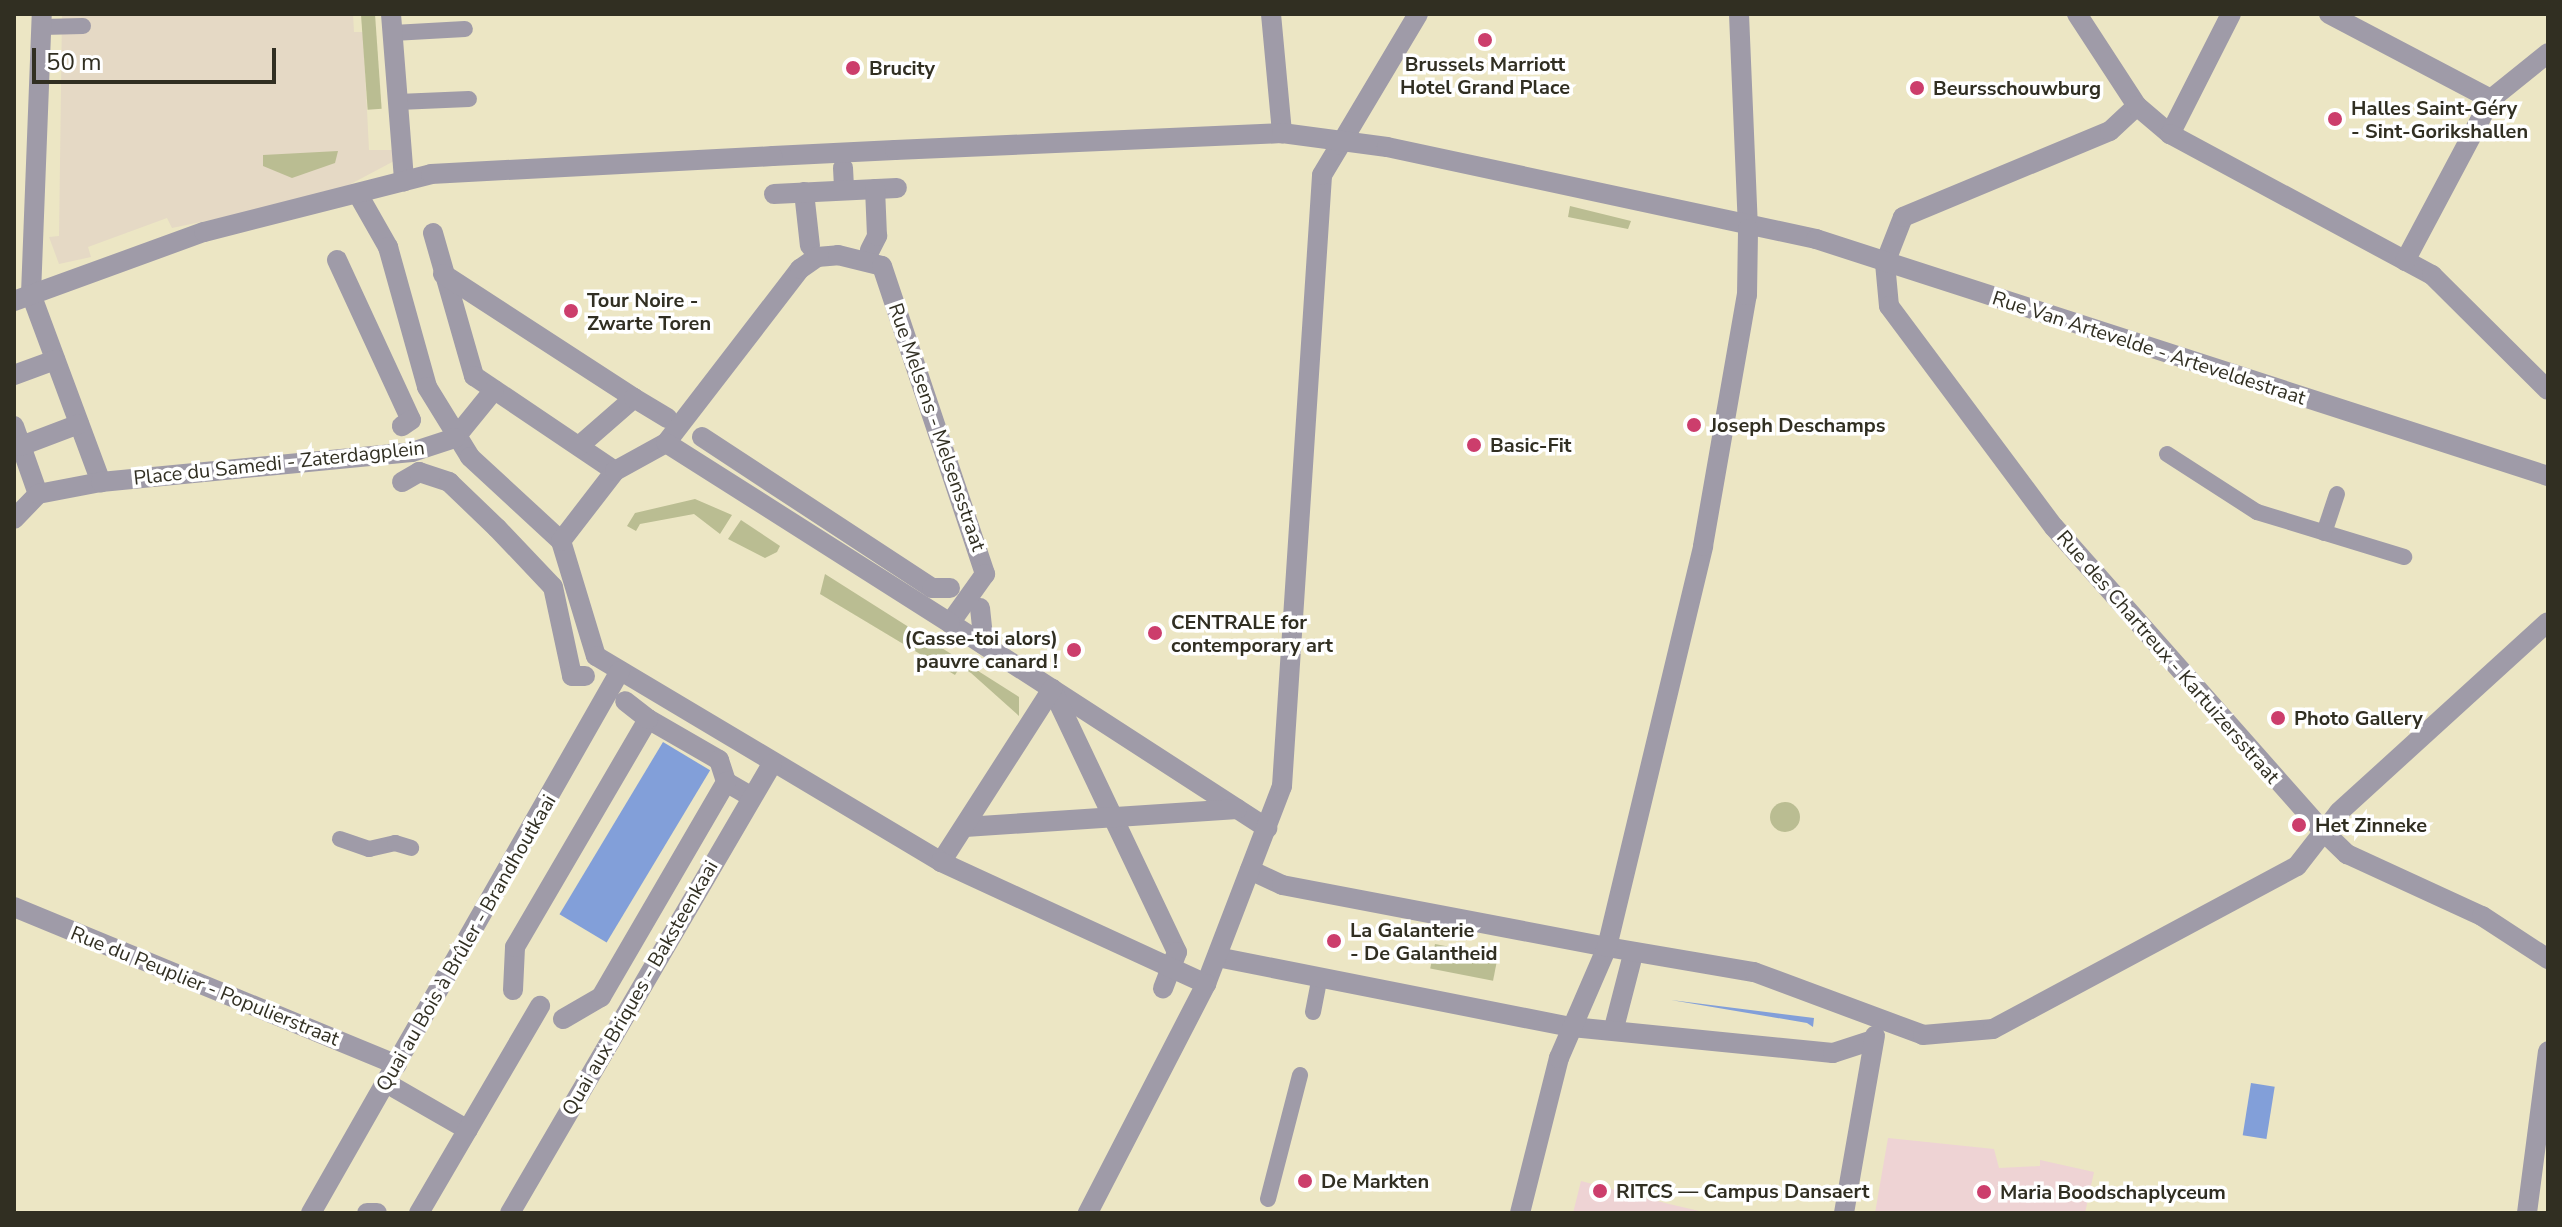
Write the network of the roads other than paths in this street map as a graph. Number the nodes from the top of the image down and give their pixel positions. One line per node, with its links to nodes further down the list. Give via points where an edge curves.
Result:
1 (1271, 14): 16 (street)
2 (1418, 14): 18 (street)
3 (1739, 14): 27 (street)
4 (2077, 14): 15 (street)
5 (2231, 14): 17 (street)
6 (2329, 14): 13 (street)
7 (42, 20): 9 (lane); 35 (street)
8 (392, 24): 10 (lane); 14 (street)
9 (83, 26)
10 (465, 29)
11 (2548, 53): 13 (street)
12 (469, 99): 14 (lane)
13 (2491, 99): 32 (street)
14 (398, 102): 20 (street)
15 (2137, 106): 17 (street); 33 (street, via 2110,131 1903,217)
16 (1282, 133): 18 (street, Rue Van Artevelde - Arteveldestraat); 20 (street, Rue Van Artevelde - Arteveldestraat, via 459,170)
17 (2170, 134): 32 (street)
18 (1340, 145): 27 (street, Rue Van Artevelde - Arteveldestraat, via 1387,147); 76 (street, via 1322,175 1296,656 1282,786)
19 (843, 168): 23 (street)
20 (404, 181): 26 (street, Rue Van Artevelde - Arteveldestraat)
21 (897, 188): 22 (street)
22 (875, 189): 23 (street); 30 (street, via 877,236)
23 (844, 190): 24 (street)
24 (804, 192): 25 (street); 29 (street)
25 (774, 194)
26 (359, 196): 35 (street, Rue Van Artevelde - Arteveldestraat, via 204,232); 46 (street, via 388,247 427,387)
27 (1748, 229): 33 (street, Rue Van Artevelde - Arteveldestraat, via 1816,239); 83 (street, via 1747,295 1703,546)
28 (433, 233): 34 (street)
29 (810, 246)
30 (870, 250)
31 (337, 260): 43 (street, via 411,420)
32 (2405, 261): 39 (street, via 2432,275)
33 (1885, 263): 52 (street, Rue Van Artevelde - Arteveldestraat); 77 (street, Rue des Chartreux - Kartuizersstraat, via 1889,306 2054,527)
34 (443, 274): 38 (street, via 474,376); 40 (street)
35 (22, 297): 36 (street)
36 (55, 360): 37 (street); 42 (street)
37 (14, 375)
38 (494, 390): 46 (street); 48 (street)
39 (2548, 390)
40 (634, 398): 41 (street); 48 (street)
41 (667, 418)
42 (79, 424): 44 (street); 53 (street)
43 (398, 431)
44 (18, 436): 54 (street)
45 (702, 437): 60 (street, via 932,588)
46 (455, 438): 53 (street, Place du Samedi - Zaterdagplein, via 412,452); 58 (street)
47 (666, 443): 50 (street); 63 (street); 63 (street, Rue Melsens - Melsensstraat, via 800,269 817,257 838,255 882,266 986,567)
48 (579, 446): 50 (street)
49 (2167, 454): 57 (lane, via 2257,512)
50 (615, 471): 58 (street)
51 (412, 472): 66 (street, via 449,482 553,587 572,676)
52 (2548, 476)
53 (101, 482): 54 (street, Place du Samedi - Zaterdagplein)
54 (38, 494): 56 (street)
55 (2337, 494): 57 (lane)
56 (14, 519)
57 (2324, 533): 59 (lane)
58 (561, 541): 65 (street, via 596,656)
59 (2404, 557)
60 (950, 588)
61 (980, 608): 64 (street)
62 (2548, 622): 77 (street)
63 (950, 623): 64 (street)
64 (984, 645): 67 (street)
65 (620, 671): 70 (street); 97 (street, Quai au Bois à Brûler - Brandhoutkaai)
66 (585, 676)
67 (1052, 689): 73 (street); 74 (street); 75 (street, via 989,776)
68 (625, 701): 69 (street)
69 (648, 719): 71 (street, via 719,760); 91 (street, via 515,947 511,994)
70 (772, 764): 80 (street); 106 (street, Quai aux Briques - Baksteenkaai)
71 (726, 782): 72 (street); 91 (street, via 601,997 561,1023)
72 (745, 793)
73 (1237, 809): 74 (street); 76 (street)
74 (1112, 817): 75 (street); 87 (street, via 1177,952)
75 (965, 827): 80 (street)
76 (1267, 828): 81 (street)
77 (2324, 832): 85 (street, Rue des Chartreux - Kartuizersstraat, via 2347,854 2482,916); 95 (street, via 2297,866 1993,1029 1923,1035)
78 (340, 839): 79 (lane, via 369,849 395,843)
79 (411, 848)
80 (941, 862): 87 (street)
81 (1250, 870): 83 (street, via 1282,885); 84 (street)
82 (14, 907): 97 (street, Rue du Peuplier - Populierstraat)
83 (1607, 947): 94 (street); 95 (street, via 1754,972)
84 (1217, 957): 88 (street); 89 (street)
85 (2548, 959)
86 (1631, 962): 93 (street)
87 (1171, 968): 89 (street); 90 (street)
88 (1319, 982): 92 (lane); 94 (street)
89 (1206, 984): 107 (street)
90 (1163, 988)
91 (540, 1006): 100 (street)
92 (1313, 1012)
93 (1615, 1024)
94 (1572, 1027): 95 (street, via 1833,1053); 108 (street)
95 (1877, 1031): 109 (street)
96 (2548, 1051): 110 (street)
97 (397, 1065): 102 (street, Quai au Bois à Brûler - Brandhoutkaai)
98 (1300, 1075): 101 (lane)
99 (395, 1088): 100 (street)
100 (468, 1130): 105 (street)
101 (1268, 1199)
102 (311, 1213)
103 (367, 1213): 104 (street)
104 (377, 1213)
105 (419, 1213)
106 (510, 1213)
107 (1088, 1213)
108 (1520, 1213)
109 (1844, 1213)
110 (2527, 1213)

